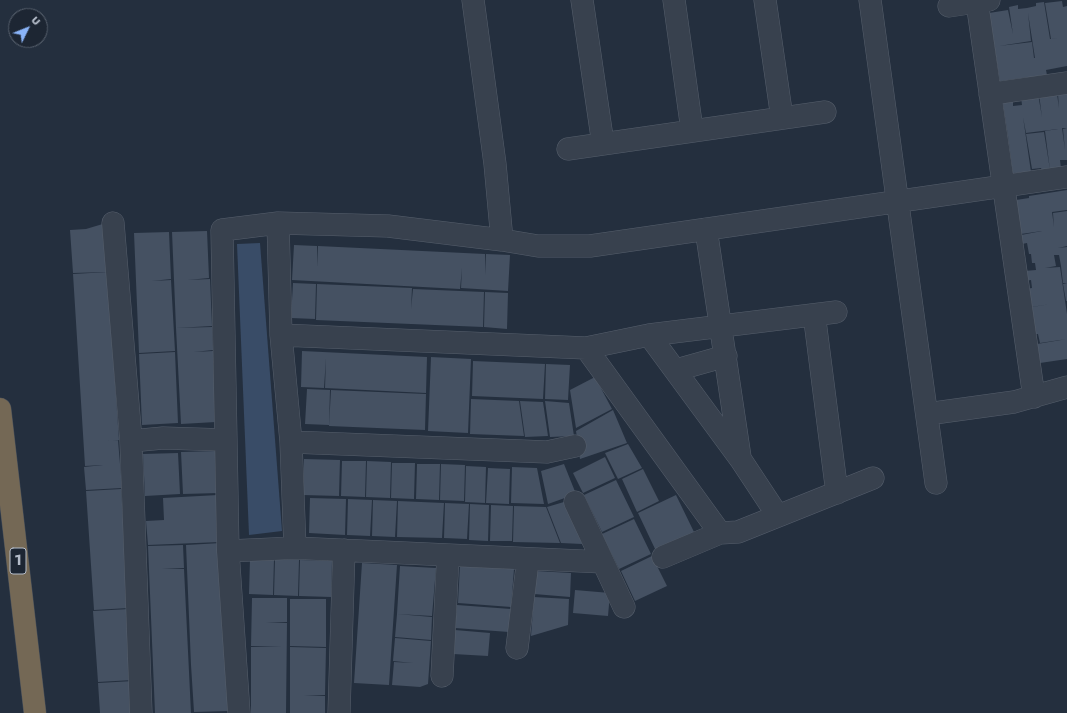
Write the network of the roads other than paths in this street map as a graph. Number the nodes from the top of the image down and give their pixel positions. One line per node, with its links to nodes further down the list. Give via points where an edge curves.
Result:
1 (474, 0): 21 (street)
2 (582, 0): 13 (street)
3 (674, 0): 12 (street)
4 (765, 0): 11 (street)
5 (870, 0): 17 (street)
6 (983, 1): 7 (street); 9 (street)
7 (949, 6)
8 (1067, 82): 9 (street)
9 (990, 94): 16 (street)
10 (824, 112): 11 (street)
11 (782, 118): 12 (street)
12 (692, 130): 13 (street)
13 (603, 144): 14 (street)
14 (568, 149)
15 (1067, 177): 16 (street)
16 (1003, 186): 17 (street); 31 (street)
17 (898, 202): 20 (street); 33 (street)
18 (113, 223): 35 (street)
19 (272, 223): 21 (street, via 388,226); 25 (street); 34 (street, via 222,230)
20 (706, 229): 21 (street, via 590,246 538,246); 24 (street)
21 (502, 240)
22 (836, 312): 23 (street)
23 (810, 315): 24 (street); 41 (street, via 815,321)
24 (721, 325): 26 (street); 28 (street)
25 (281, 335): 27 (street); 36 (street)
26 (649, 335): 27 (street); 29 (street)
27 (586, 348): 44 (street)
28 (726, 356): 29 (street); 38 (street)
29 (676, 370): 38 (street)
30 (1067, 387): 31 (street)
31 (1034, 397): 33 (street)
32 (0, 409): 55 (highway, 1)
33 (927, 414): 40 (street)
34 (226, 440): 35 (street, via 164,438); 47 (street)
35 (131, 441): 56 (street)
36 (291, 442): 37 (street, via 547,452); 45 (street)
37 (575, 446)
38 (741, 460): 43 (street)
39 (873, 478): 41 (street)
40 (936, 483)
41 (837, 493): 43 (street)
42 (575, 502): 51 (street)
43 (778, 516): 44 (street, via 738,532)
44 (720, 533): 49 (street)
45 (295, 548): 46 (street); 47 (street)
46 (344, 550): 48 (street); 58 (street)
47 (228, 551): 57 (street)
48 (448, 555): 50 (street); 54 (street)
49 (663, 557)
50 (528, 559): 51 (street); 53 (street)
51 (603, 562): 52 (street)
52 (624, 607)
53 (517, 648)
54 (442, 676)
55 (35, 713)
56 (141, 713)
57 (239, 713)
58 (339, 713)

